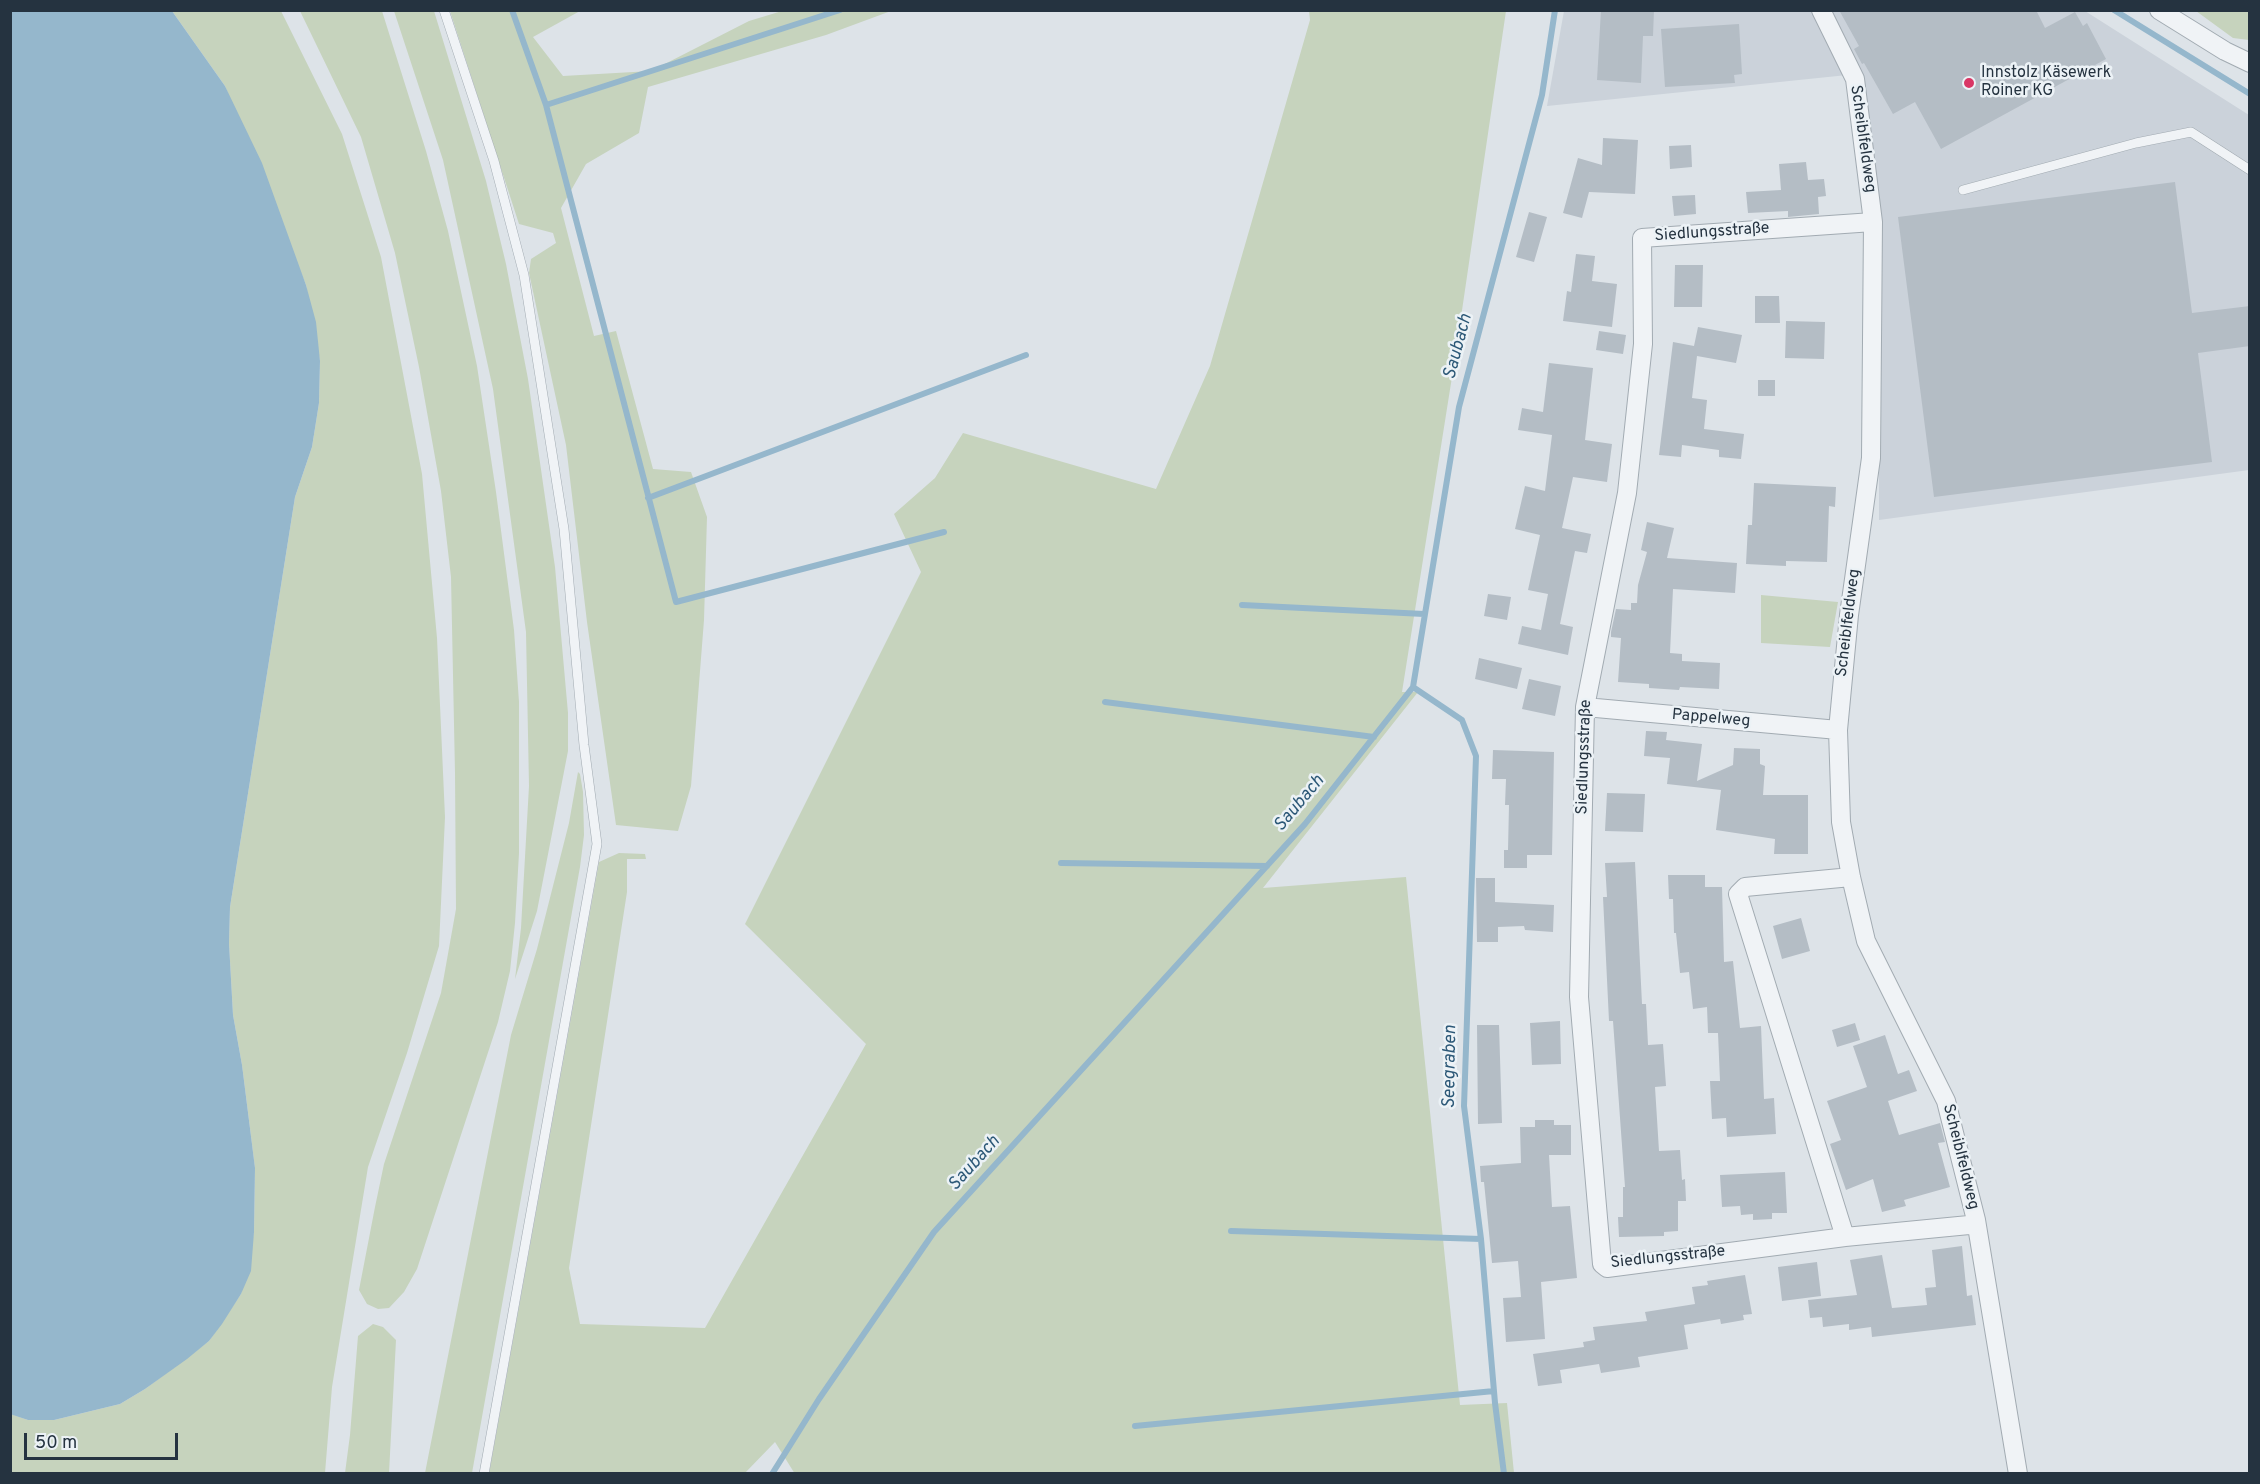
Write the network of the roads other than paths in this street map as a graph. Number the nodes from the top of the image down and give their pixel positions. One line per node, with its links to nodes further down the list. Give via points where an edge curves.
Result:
1 (444, 10): 13 (lane, via 494,161 524,275 564,529 597,844)
2 (1821, 10): 7 (street, Scheiblfeldweg, via 1855,79)
3 (2159, 10): 4 (street)
4 (2250, 63)
5 (2250, 170): 6 (lane, via 2191,132)
6 (1963, 190)
7 (1873, 222): 8 (street, Siedlungsstraße, via 1642,238 1643,344 1627,493); 9 (street, Scheiblfeldweg, via 1872,458 1849,615)
8 (1585, 707): 9 (street, Pappelweg); 12 (street, Siedlungsstraße, via 1579,997 1602,1264 1607,1268)
9 (1838, 730): 10 (street, Scheiblfeldweg, via 1841,822)
10 (1851, 877): 11 (street, Scheiblfeldweg, via 1866,941 1946,1101); 12 (street, via 1745,887 1738,894)
11 (1976, 1220): 12 (street, Siedlungsstraße, via 1969,1225); 14 (street, Scheiblfeldweg)
12 (1845, 1237)
13 (484, 1473)
14 (2018, 1473)

